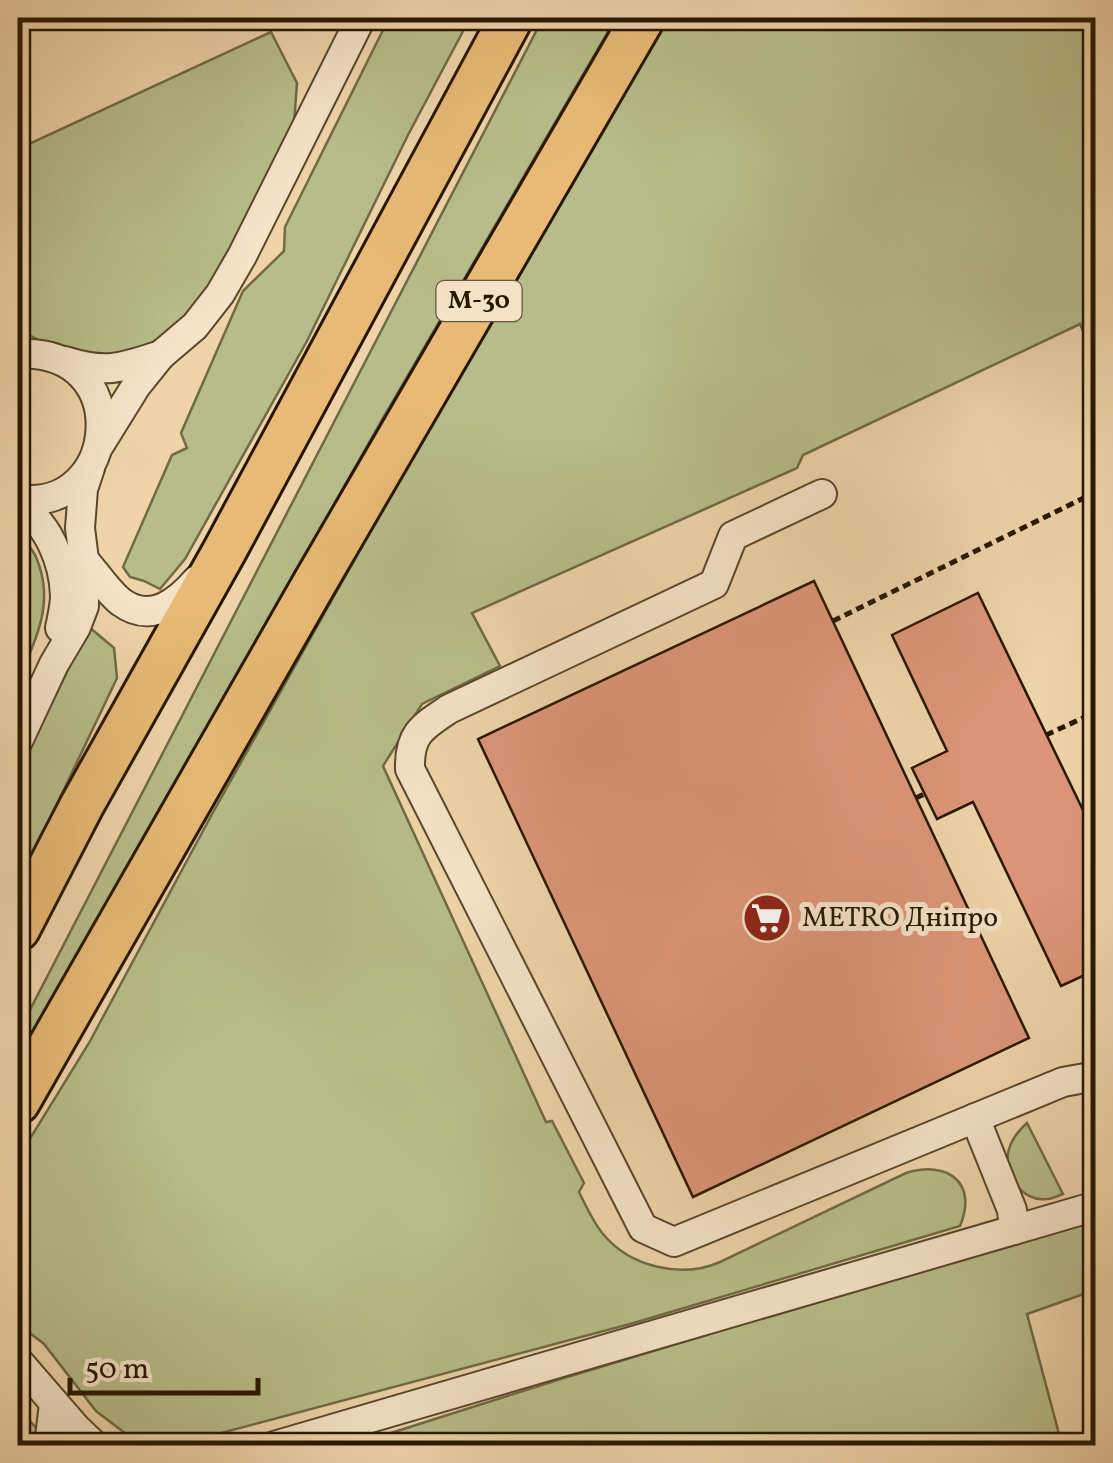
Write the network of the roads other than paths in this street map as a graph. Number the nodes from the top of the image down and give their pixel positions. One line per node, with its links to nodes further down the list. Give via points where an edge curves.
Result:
1 (362, 18): 5 (street, via 220,294)
2 (511, 18): 9 (highway)
3 (643, 18): 15 (highway, М-30)
4 (33, 352): 5 (street, via 91,369); 6 (street, via 80,374 95,394 102,419)
5 (160, 355): 6 (street)
6 (95, 456): 8 (street, via 72,486); 10 (street, via 84,489)
7 (822, 494): 16 (street, via 732,536 714,584 449,709 421,728 410,768 643,1228 674,1242)
8 (18, 502): 11 (street, via 46,533 63,574)
9 (225, 550): 10 (street, via 178,601 158,610 122,603); 13 (highway)
10 (84, 560): 11 (street, via 84,606)
11 (54, 664): 12 (street)
12 (18, 741)
13 (18, 929)
14 (1096, 1076): 16 (street, via 1063,1082)
15 (18, 1102)
16 (975, 1118): 18 (street)
17 (1096, 1206): 18 (street)
18 (1014, 1230): 23 (street)
19 (18, 1361): 20 (street)
20 (54, 1403): 21 (street); 22 (street)
21 (85, 1440)
22 (49, 1446)
23 (274, 1446)

